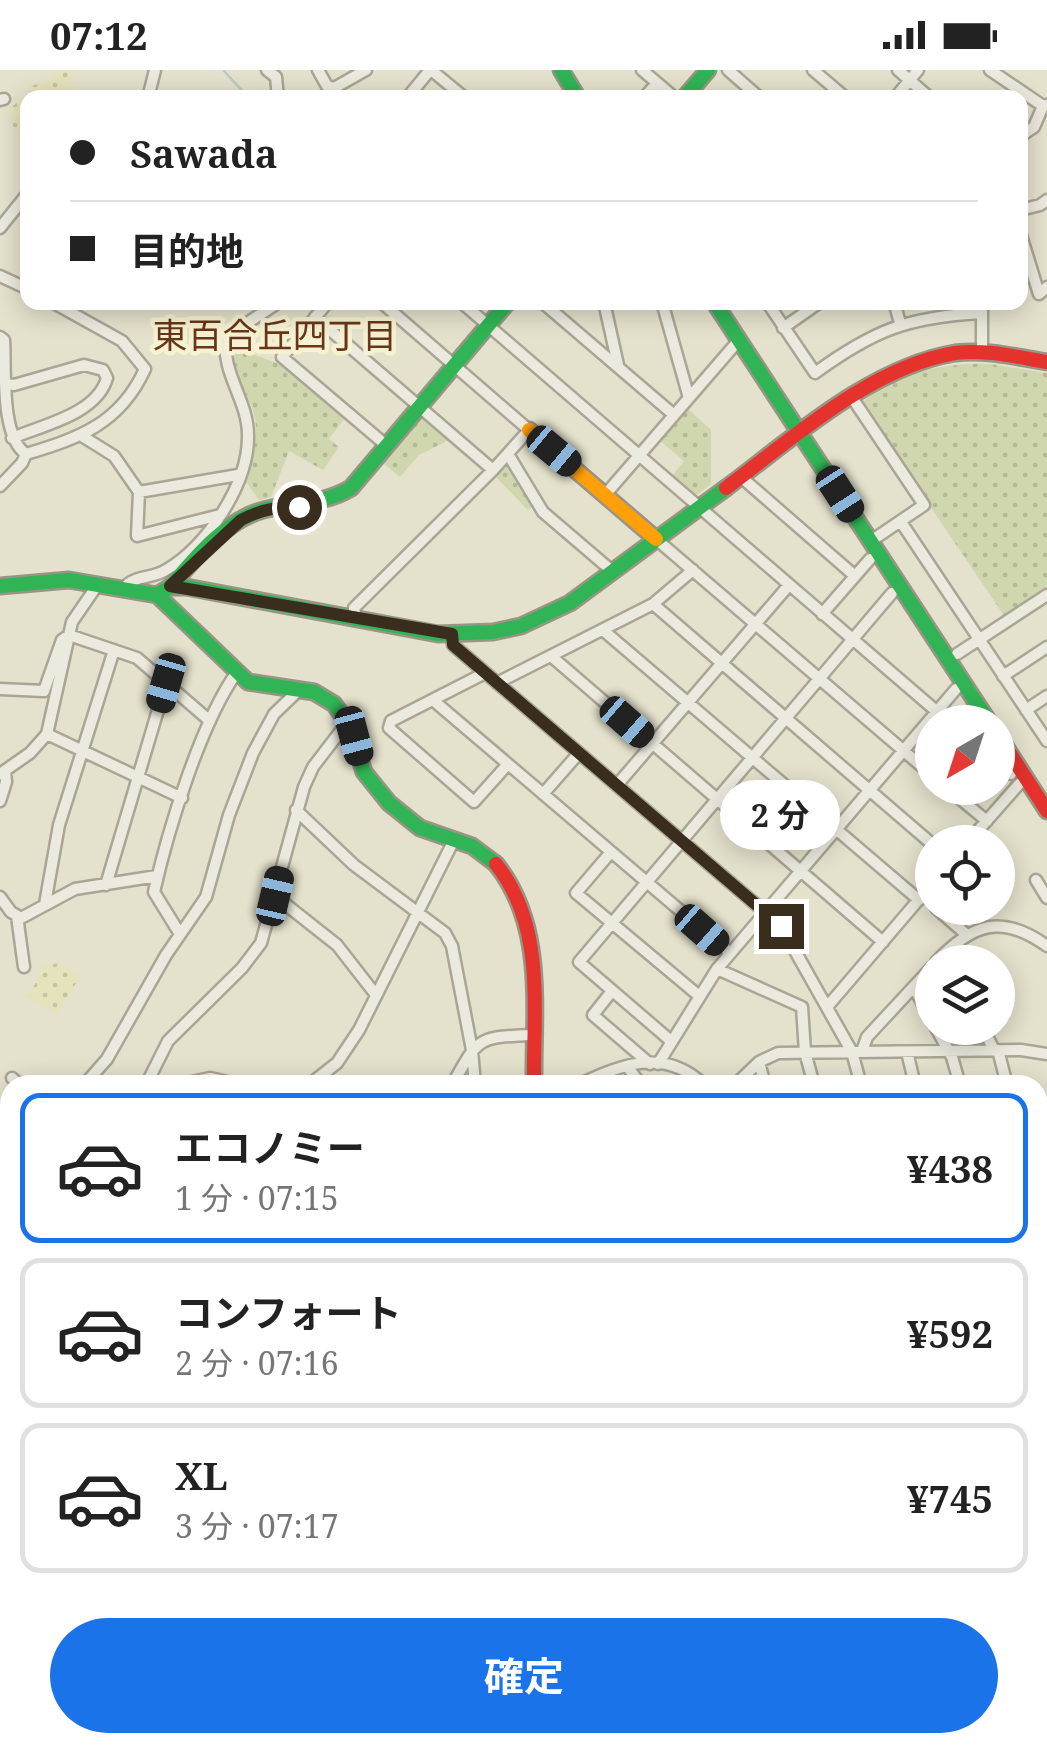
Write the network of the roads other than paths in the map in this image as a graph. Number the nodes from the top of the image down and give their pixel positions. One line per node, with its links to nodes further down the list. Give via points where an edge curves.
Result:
1 (318, 70): 2 (street, via 334,88)
2 (366, 70)
3 (430, 70): 13 (street); 14 (street)
4 (643, 70): 12 (street)
5 (708, 70): 17 (street)
6 (728, 70): 18 (street)
7 (813, 70): 19 (street)
8 (898, 70): 11 (street)
9 (918, 70): 11 (street)
10 (990, 70): 22 (street)
11 (910, 80): 20 (street); 21 (street)
12 (657, 83): 15 (street); 16 (street)
13 (413, 90)
14 (454, 90)
15 (651, 90)
16 (665, 90)
17 (691, 90)
18 (751, 90)
19 (834, 90)
20 (902, 90)
21 (921, 90)
22 (1021, 90)
23 (1045, 106): 24 (street)
24 (1028, 131)
25 (20, 203): 26 (street)
26 (0, 228)
27 (1028, 258): 28 (street, via 1039,294)
28 (1047, 286)
29 (66, 310): 61 (street, via 122,341 145,369 121,406)
30 (258, 310): 68 (street, via 226,337 224,358 248,428)
31 (321, 310): 44 (street)
32 (391, 310): 52 (street)
33 (470, 310): 46 (street)
34 (501, 310): 46 (street)
35 (552, 310): 53 (street)
36 (606, 310): 53 (street)
37 (664, 310): 56 (street)
38 (719, 310): 49 (street)
39 (772, 310): 47 (street)
40 (809, 310): 47 (street)
41 (896, 310): 45 (street)
42 (969, 310): 45 (street)
43 (982, 310): 50 (street)
44 (315, 317): 57 (street); 63 (street, via 282,357)
45 (900, 323): 47 (street, via 815,373)
46 (488, 326): 52 (street); 66 (street)
47 (784, 328)
48 (0, 338): 54 (street)
49 (739, 340): 56 (street); 60 (street)
50 (982, 352): 51 (street); 55 (street, via 907,365)
51 (1047, 362)
52 (455, 366): 57 (street); 59 (street)
53 (618, 366): 58 (street)
54 (6, 384): 62 (street); 62 (street, via 84,365 107,378 78,411)
55 (851, 396): 60 (street); 75 (street, via 924,505)
56 (689, 398): 58 (street)
57 (420, 407): 63 (street); 67 (street)
58 (674, 415): 66 (street)
59 (529, 430): 65 (street); 72 (street)
60 (800, 433): 69 (street); 77 (street)
61 (82, 436): 64 (street); 71 (street, via 114,456)
62 (12, 438): 64 (street)
63 (387, 446): 86 (street, via 332,500 241,520)
64 (26, 454): 70 (street)
65 (508, 454): 67 (street); 79 (street, via 544,512)
66 (639, 456): 72 (street); 73 (street)
67 (494, 470): 91 (street, via 354,608)
68 (238, 475): 71 (street); 74 (street)
69 (741, 478): 73 (street); 81 (street)
70 (0, 486)
71 (139, 492): 74 (street, via 136,536)
72 (605, 495): 76 (street)
73 (700, 508): 76 (street); 84 (street)
74 (221, 515): 85 (street, via 169,569 130,580)
75 (901, 522): 77 (street); 96 (street)
76 (656, 539): 79 (street); 80 (street)
77 (871, 542): 117 (street)
78 (870, 559): 81 (street)
79 (612, 570): 94 (street, via 546,617 493,632)
80 (693, 570): 89 (street); 92 (street)
81 (855, 576): 90 (street)
82 (98, 584): 83 (street, via 38,580); 85 (street); 95 (street)
83 (0, 586)
84 (789, 586): 90 (street); 92 (street)
85 (124, 588): 86 (street)
86 (164, 591): 91 (street); 103 (street)
87 (892, 593): 97 (street)
88 (1047, 596): 96 (street)
89 (653, 604): 93 (street); 102 (street)
90 (822, 614): 97 (street)
91 (356, 620): 94 (street)
92 (756, 624): 102 (street); 106 (street)
93 (604, 631): 101 (street); 114 (street)
94 (452, 634): 104 (street, via 453,645)
95 (68, 635): 99 (street); 109 (street, via 44,691); 122 (street)
96 (979, 640): 100 (street); 105 (street)
97 (854, 642): 106 (street); 115 (street)
98 (1047, 646): 105 (street)
99 (114, 650): 107 (street, via 137,658); 127 (street)
100 (957, 654)
101 (551, 656): 108 (street); 125 (street)
102 (722, 663): 114 (street); 119 (street)
103 (237, 672): 111 (street, via 264,688); 120 (street)
104 (486, 674): 108 (street); 113 (street)
105 (1003, 676): 118 (street)
106 (820, 679): 119 (street); 126 (street)
107 (166, 683): 120 (street); 134 (street)
108 (497, 683): 128 (street)
109 (0, 688)
110 (956, 689): 116 (street)
111 (299, 690): 121 (street, via 323,696); 168 (street, via 274,714 253,753 206,896)
112 (1047, 696): 118 (street)
113 (434, 701): 132 (street); 132 (street, via 388,728 474,802)
114 (688, 702): 125 (street); 129 (street)
115 (929, 705)
116 (941, 705)
117 (978, 705)
118 (1026, 710): 124 (street)
119 (787, 719): 129 (street); 137 (street)
120 (210, 721): 139 (street)
121 (346, 724): 143 (street, via 314,767); 149 (street, via 370,783 414,823)
122 (47, 734): 127 (street); 133 (street)
123 (915, 734): 126 (street)
124 (1047, 742)
125 (652, 744): 135 (street); 141 (street)
126 (902, 749): 130 (street); 137 (street)
127 (83, 752): 134 (street); 161 (street, via 52,852)
128 (580, 753): 135 (street); 138 (street)
129 (753, 758): 141 (street); 148 (street)
130 (915, 760)
131 (1015, 762): 144 (street)
132 (508, 764): 138 (street)
133 (2, 773): 140 (street)
134 (138, 778): 139 (street); 156 (street)
135 (617, 784): 150 (street)
136 (1019, 784): 145 (street)
137 (870, 790): 147 (street); 148 (street)
138 (544, 794): 151 (street)
139 (182, 798): 153 (street)
140 (0, 800)
141 (718, 800): 150 (street); 152 (street)
142 (968, 805): 145 (street)
143 (296, 810): 158 (street); 163 (street, via 354,865)
144 (1047, 812)
145 (987, 821): 146 (street)
146 (983, 825)
147 (915, 829)
148 (836, 830): 152 (street); 157 (street)
149 (454, 840): 163 (street); 181 (street, via 495,864 520,901 530,927)
150 (682, 841): 155 (street); 164 (street)
151 (611, 852): 155 (street); 166 (street, via 576,892)
152 (801, 872): 164 (street); 170 (street)
153 (158, 876): 156 (street); 168 (street, via 154,892)
154 (1036, 880): 160 (street)
155 (647, 882): 166 (street); 173 (street)
156 (106, 885): 161 (street, via 75,889)
157 (915, 895)
158 (275, 896): 178 (street, via 338,945); 196 (street, via 261,943 168,1042)
159 (0, 897): 165 (street)
160 (1047, 898)
161 (46, 904): 165 (street)
162 (915, 905): 170 (street)
163 (419, 912): 178 (street); 185 (street, via 452,946)
164 (765, 912): 173 (street); 180 (street, via 785,931)
165 (17, 916): 174 (street)
166 (612, 924): 177 (street, via 579,962); 179 (street)
167 (955, 925): 169 (street)
168 (180, 934): 195 (street)
169 (966, 935): 171 (street); 172 (street, via 1010,928)
170 (882, 942): 180 (street)
171 (955, 945)
172 (1047, 946)
173 (730, 953): 175 (street)
174 (24, 966)
175 (717, 969): 179 (street); 188 (street, via 802,1007)
176 (914, 987): 189 (street)
177 (612, 991): 182 (street); 193 (street, via 593,1015)
178 (376, 995): 197 (street, via 346,1052)
179 (698, 995): 182 (street)
180 (827, 1007): 189 (street)
181 (534, 1035): 185 (street, via 491,1036); 200 (street)
182 (671, 1041): 193 (street)
183 (945, 1045): 187 (street)
184 (993, 1045): 186 (street)
185 (472, 1050): 198 (street); 199 (street)
186 (996, 1050): 187 (street); 191 (street); 210 (street)
187 (948, 1051): 190 (street); 209 (street)
188 (806, 1052): 189 (street); 192 (street); 206 (street)
189 (857, 1052): 190 (street); 207 (street)
190 (907, 1052): 208 (street)
191 (1046, 1056)
192 (759, 1062): 204 (street); 205 (street)
193 (654, 1064): 194 (street); 203 (street, via 682,1066)
194 (627, 1066): 201 (street); 202 (street)
195 (93, 1075)
196 (151, 1075)
197 (322, 1075)
198 (458, 1075)
199 (474, 1075)
200 (534, 1075)
201 (598, 1075)
202 (634, 1075)
203 (692, 1075)
204 (745, 1075)
205 (762, 1075)
206 (812, 1075)
207 (860, 1075)
208 (913, 1075)
209 (956, 1075)
210 (1004, 1075)

